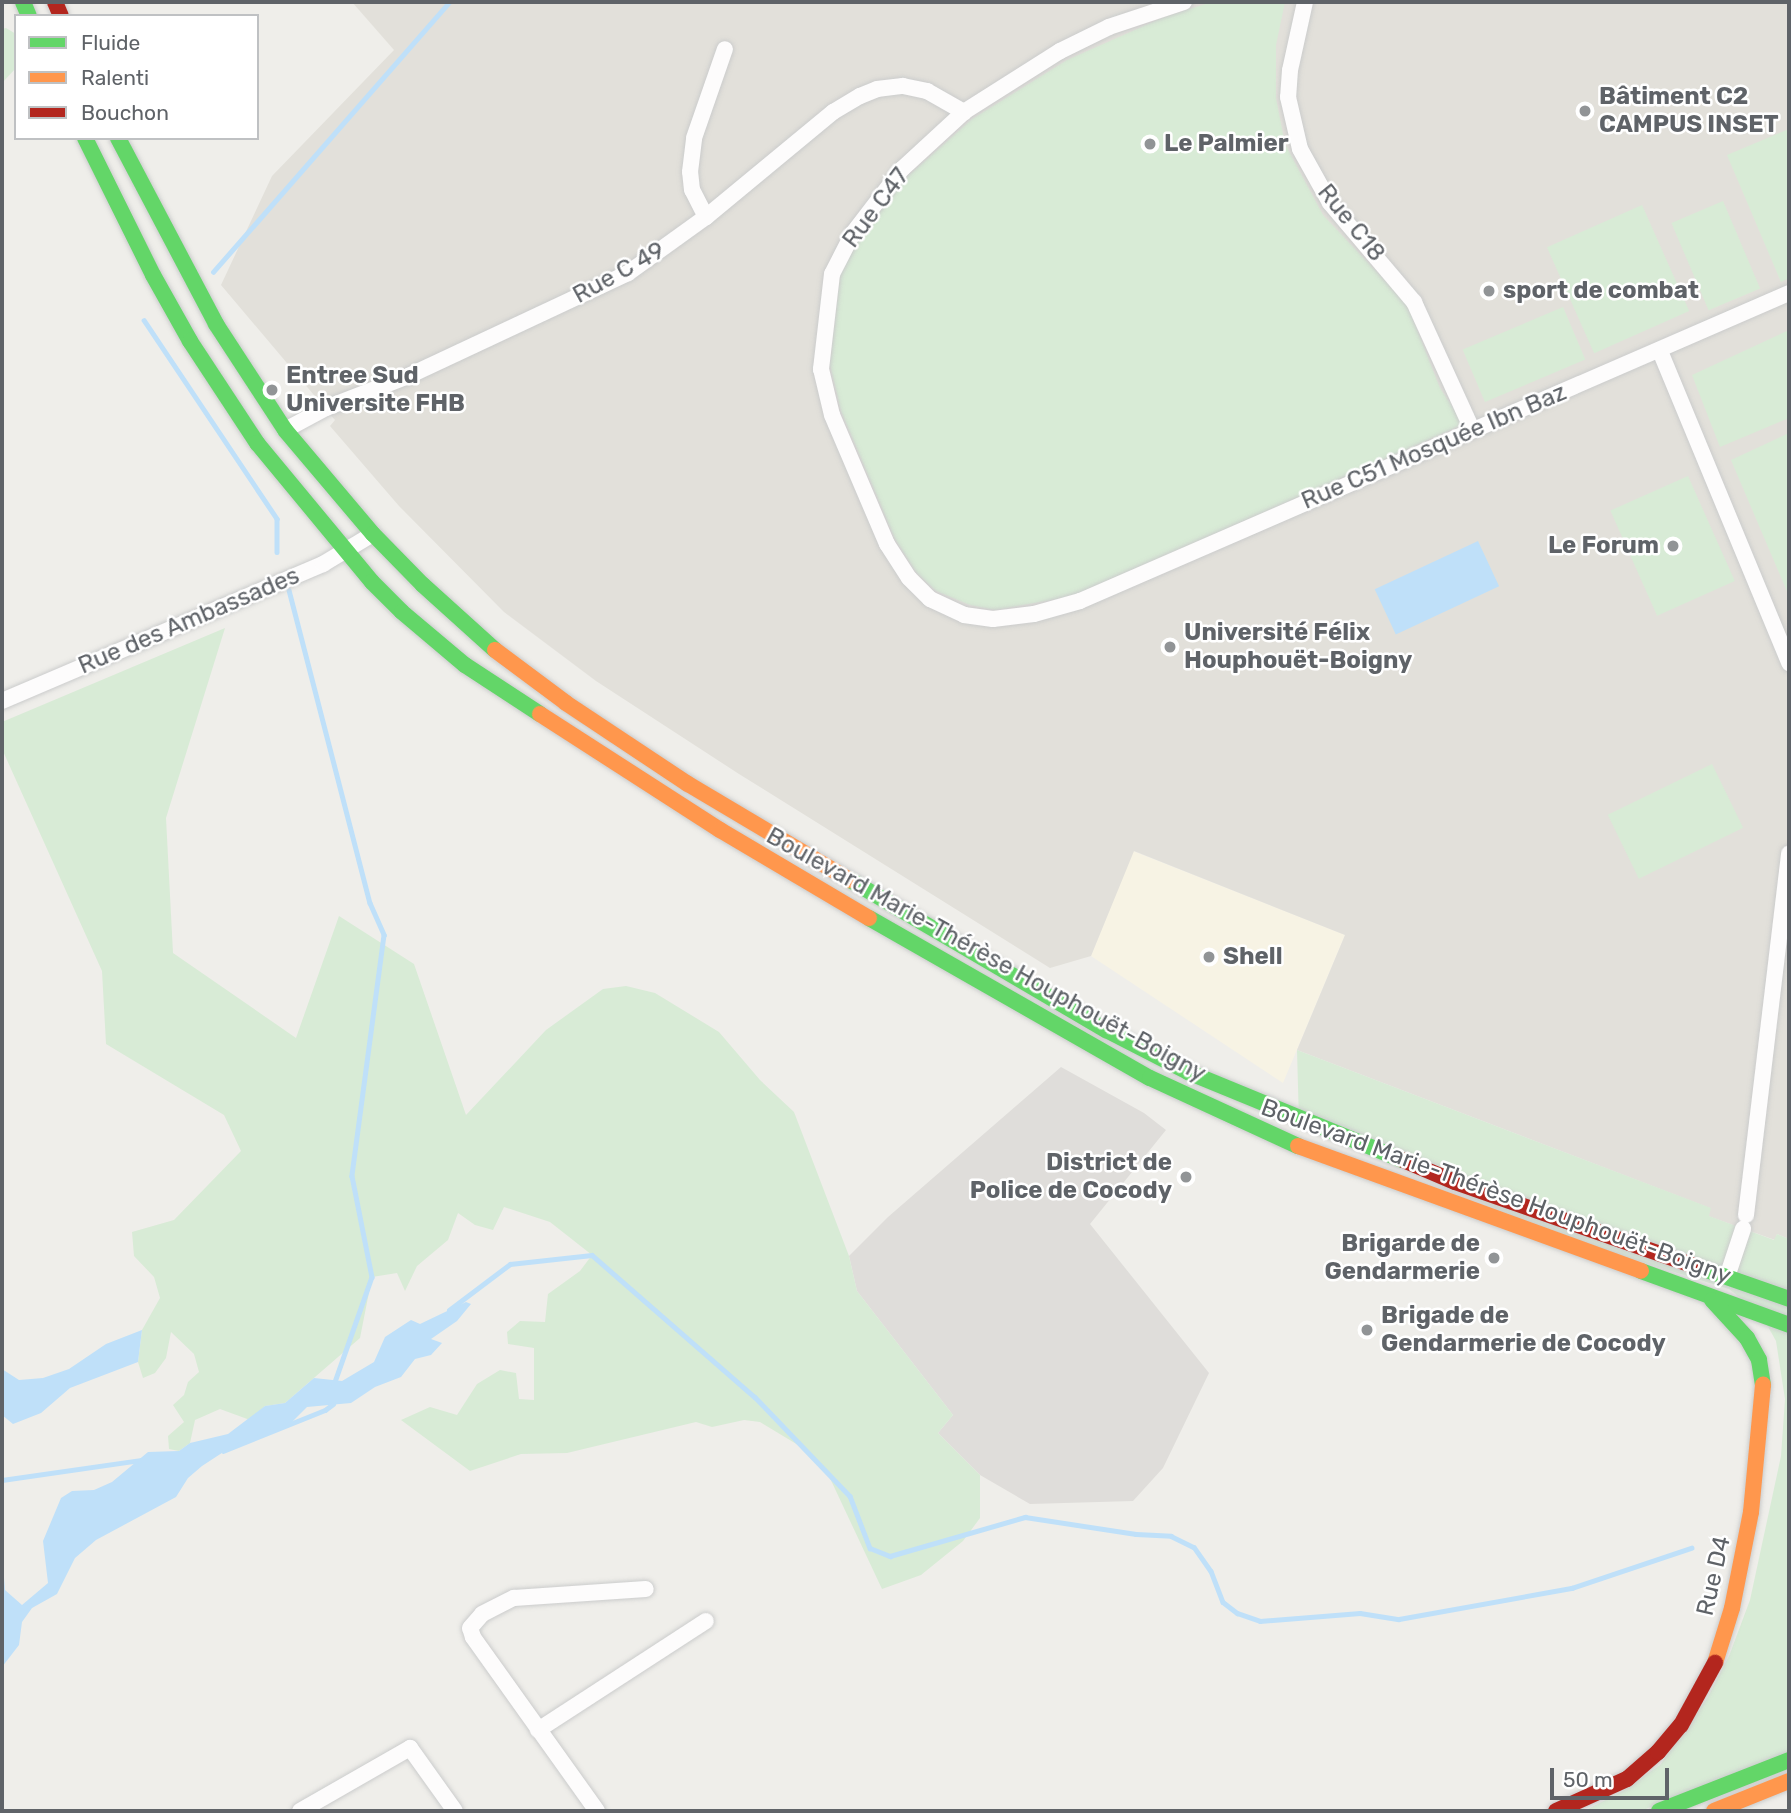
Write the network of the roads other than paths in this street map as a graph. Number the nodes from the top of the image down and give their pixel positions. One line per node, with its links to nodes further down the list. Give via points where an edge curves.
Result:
1 (1184, 2): 4 (street, Rue C47, via 1109,27 1060,51)
2 (1305, 2): 10 (street, Rue C18, via 1288,96 1300,149 1330,203 1414,302)
3 (725, 49): 7 (street, via 694,138 690,172 692,190)
4 (964, 112): 7 (street, Rue C 49, via 927,91 903,86 869,92 833,112); 14 (street, Rue C47, via 902,169 853,233 832,274 821,369 826,392 887,544 909,578 930,599 964,615 993,619)
5 (87, 140): 13 (main road, Boulevard Marie-Thérèse Houphouët-Boigny, via 190,341 257,443)
6 (119, 140): 11 (main road, Boulevard Marie-Thérèse Houphouët-Boigny, via 216,324)
7 (706, 217): 11 (street, Rue C 49, via 628,273)
8 (1789, 293): 9 (street, Rue C51 Mosquée Ibn Baz)
9 (1660, 351): 10 (street, Rue C51 Mosquée Ibn Baz); 15 (street)
10 (1472, 429): 14 (street, Rue C51 Mosquée Ibn Baz)
11 (285, 430): 12 (main road, Boulevard Marie-Thérèse Houphouët-Boigny)
12 (373, 534): 13 (street, Rue des Ambassades); 18 (main road, Boulevard Marie-Thérèse Houphouët-Boigny, via 451,611 566,703 688,784 1151,1054 1380,1154)
13 (345, 552): 16 (street, Rue des Ambassades); 19 (main road, Boulevard Marie-Thérèse Houphouët-Boigny, via 402,612 465,665 635,778 1150,1078 1323,1156)
14 (1080, 601)
15 (1789, 663)
16 (2, 701)
17 (1789, 855): 18 (street, via 1745,1222)
18 (1727, 1277): 20 (main road, Boulevard Marie-Thérèse Houphouët-Boigny)
19 (1705, 1294): 21 (main road, Boulevard Marie-Thérèse Houphouët-Boigny); 31 (main road, Rue D4, via 1747,1338 1759,1360 1763,1384 1751,1512 1732,1608 1700,1696 1666,1743 1626,1779)
20 (1789, 1299)
21 (1789, 1325)
22 (646, 1590): 24 (street, via 514,1598 474,1620 470,1628 473,1637)
23 (706, 1620): 24 (street)
24 (538, 1730): 30 (street)
25 (1789, 1760): 32 (main road)
26 (1789, 1781): 33 (main road)
27 (1789, 1793): 34 (main road)
28 (300, 1811): 29 (street, via 410,1748)
29 (455, 1811)
30 (597, 1811)
31 (1556, 1811)
32 (1659, 1811)
33 (1714, 1811)
34 (1727, 1811)

